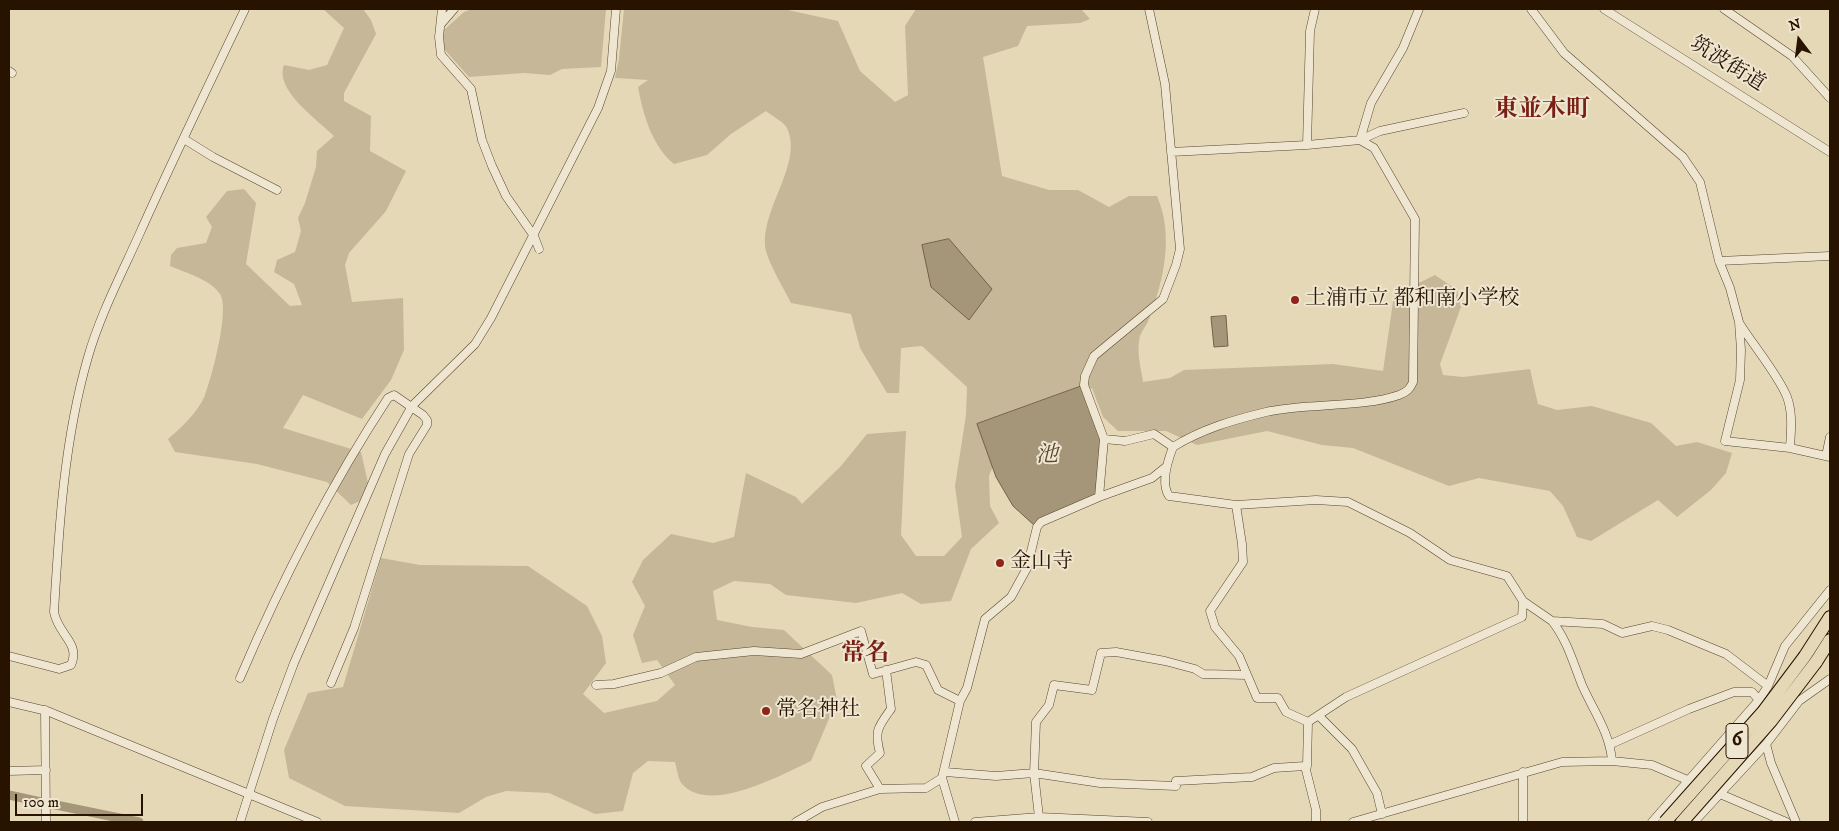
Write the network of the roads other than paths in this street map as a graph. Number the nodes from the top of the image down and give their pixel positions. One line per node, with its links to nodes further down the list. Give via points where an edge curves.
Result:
1 (245, 9): 14 (street)
2 (442, 9): 11 (street)
3 (454, 9): 11 (street)
4 (616, 9): 20 (street, via 611,71 605,90)
5 (1149, 9): 17 (street, via 1165,84)
6 (1314, 9): 16 (street, via 1310,31)
7 (1420, 9): 15 (street, via 1403,48 1371,103)
8 (1530, 9): 23 (street, via 1564,53 1684,157 1700,182)
9 (1604, 9): 18 (street, 筑波街道)
10 (1724, 9): 12 (street, 筑波街道, via 1792,56)
11 (441, 24): 20 (street, via 441,55 471,89 482,140 492,166 506,196)
12 (1830, 98)
13 (1464, 113): 15 (street, via 1380,131)
14 (184, 139): 19 (street); 39 (street, via 104,311 88,356 70,430 60,505 54,612 58,628 74,648 75,656 71,665 59,669)
15 (1360, 140): 16 (street); 28 (street, via 1374,148 1416,219 1413,382 1409,390 1381,399 1269,412 1207,428)
16 (1307, 145): 17 (street)
17 (1171, 152): 27 (street, via 1180,249 1176,266 1163,299 1094,356 1085,376 1084,385)
18 (1830, 152)
19 (277, 190)
20 (534, 236): 21 (street); 25 (street, via 475,344)
21 (539, 249)
22 (1830, 256): 23 (street)
23 (1719, 261): 24 (street)
24 (1739, 322): 29 (street, via 1787,399 1791,418); 29 (street, via 1742,350 1740,380 1725,441)
25 (412, 406): 43 (street, via 394,395 388,398 364,434 342,469 259,633); 45 (street, via 427,420 427,425 409,454 354,628); 65 (street, via 385,454 294,663)
26 (1830, 437): 30 (street)
27 (1104, 438): 28 (street, via 1124,441 1154,434); 32 (street)
28 (1173, 447): 31 (street)
29 (1790, 448): 30 (street)
30 (1829, 455)
31 (1167, 466): 32 (street, via 1152,478); 33 (street, via 1166,492 1169,496)
32 (1099, 497): 49 (street, via 1041,522 1037,527 1026,568 1011,597 985,619)
33 (1236, 505): 35 (street, via 1316,500 1348,502 1410,533 1450,560 1507,576); 42 (street, via 1242,562 1210,611 1215,627 1239,656)
34 (1830, 590): 47 (street, via 1786,646)
35 (1523, 601): 37 (street); 52 (street, via 1522,617 1346,697)
36 (1830, 617): 40 (highway, 6)
37 (1552, 621): 47 (street, via 1603,624 1622,633 1652,626 1668,630 1726,654); 54 (street, via 1561,633)
38 (1830, 640): 40 (highway, 6)
39 (9, 656)
40 (1810, 659): 80 (highway, 6, bridge); 81 (highway, 6, bridge, via 1771,721)
41 (886, 670): 46 (street, via 873,674 861,631 801,654 754,651 696,657 661,673); 49 (street, via 916,662 926,665 938,690); 64 (street, via 891,710 876,735 880,753 866,766)
42 (1247, 674): 53 (street, via 1257,698 1278,698 1286,712); 61 (street, via 1202,674 1165,661 1116,652 1100,653 1092,690 1054,685 1050,705 1036,722)
43 (240, 678)
44 (1830, 679): 55 (street, via 1799,701)
45 (331, 682)
46 (596, 685)
47 (1768, 686): 48 (street)
48 (1759, 700): 54 (street, via 1752,692 1734,692); 63 (street)
49 (960, 701): 62 (street)
50 (9, 702): 51 (street)
51 (45, 710): 58 (street); 65 (street)
52 (1319, 716): 53 (street); 67 (street, via 1352,749 1377,793)
53 (1308, 722): 57 (street)
54 (1611, 744): 56 (street)
55 (1766, 744): 66 (street); 84 (street)
56 (1612, 761): 60 (street, via 1562,762); 63 (street, via 1652,765)
57 (1305, 766): 61 (street, via 1274,768 1252,777 1176,781 1176,786 1100,783); 76 (street)
58 (46, 770): 59 (street); 69 (street)
59 (9, 771)
60 (1523, 772): 67 (street); 78 (street)
61 (1034, 773): 62 (street); 68 (street)
62 (944, 775): 64 (street, via 926,788); 73 (street)
63 (1690, 780): 66 (street); 79 (street)
64 (880, 788): 72 (street, via 822,808)
65 (249, 793): 70 (street); 71 (street)
66 (1720, 794): 82 (street); 83 (street)
67 (1382, 814): 77 (street)
68 (1039, 817): 74 (street); 75 (street)
69 (46, 822)
70 (240, 822)
71 (317, 822)
72 (796, 822)
73 (955, 822)
74 (975, 822)
75 (1148, 822)
76 (1316, 822)
77 (1353, 822)
78 (1523, 822)
79 (1652, 822)
80 (1665, 822)
81 (1682, 822)
82 (1694, 822)
83 (1786, 822)
84 (1796, 822)

